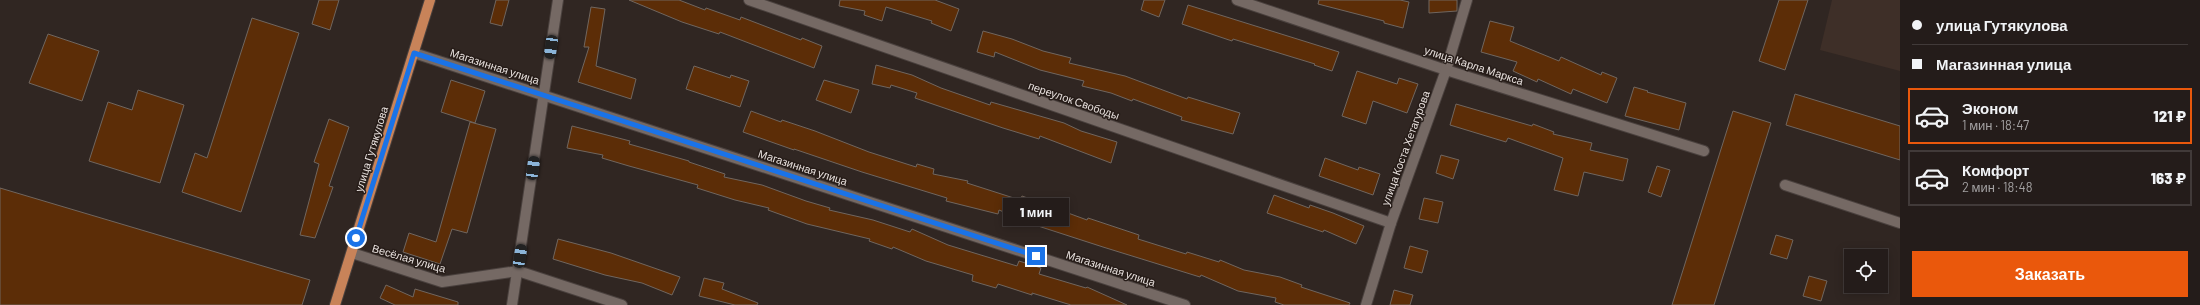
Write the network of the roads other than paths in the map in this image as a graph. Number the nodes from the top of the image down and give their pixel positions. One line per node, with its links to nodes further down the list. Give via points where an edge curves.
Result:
1 (430, 0): 6 (main road, улица Гутякулова)
2 (558, 0): 8 (street)
3 (749, 0): 11 (street, переулок Свободы)
4 (1237, 0): 7 (street, улица Карла Маркса)
5 (1467, 0): 7 (street, улица Коста Хетагурова)
6 (414, 53): 8 (street, Магазинная улица); 13 (main road, улица Гутякулова)
7 (1446, 70): 9 (street, улица Карла Маркса); 11 (street, улица Коста Хетагурова)
8 (544, 95): 14 (street); 18 (street, Магазинная улица)
9 (1704, 151)
10 (1785, 185): 12 (street)
11 (1391, 223): 19 (street, улица Коста Хетагурова)
12 (1900, 224)
13 (352, 253): 14 (street, Весёлая улица, via 442,282); 15 (main road, улица Гутякулова)
14 (518, 271): 16 (street); 17 (street, Весёлая улица)
15 (335, 305)
16 (512, 305)
17 (622, 305)
18 (1185, 305)
19 (1366, 305)

